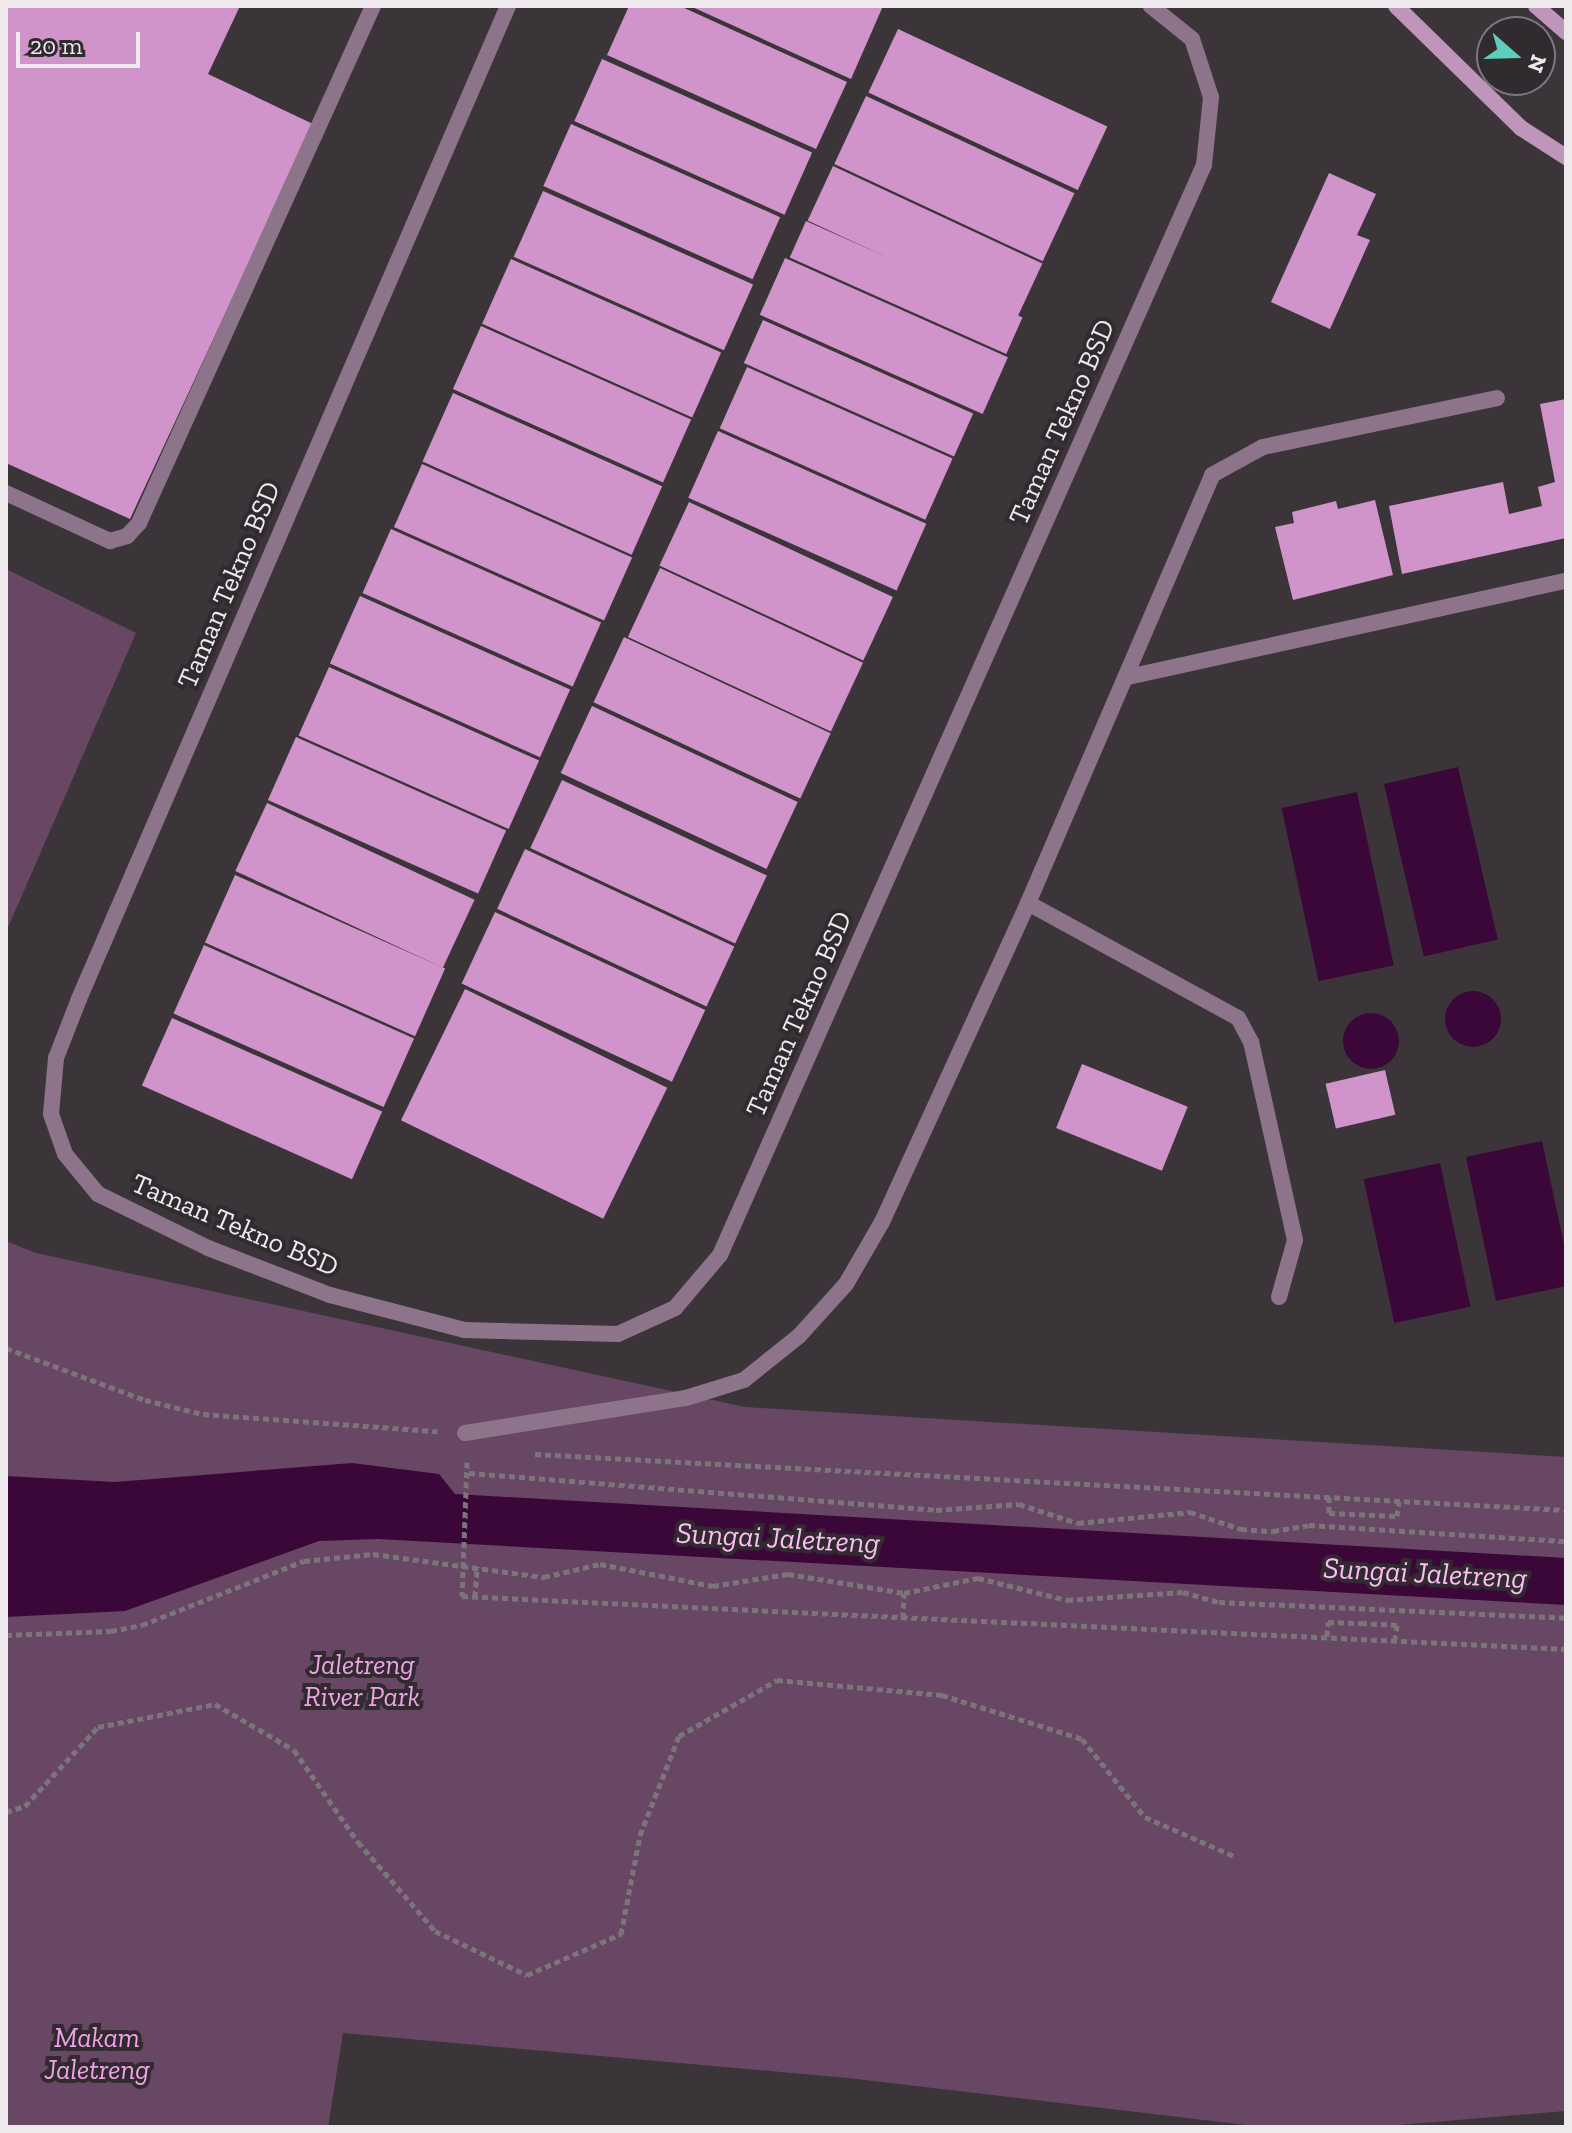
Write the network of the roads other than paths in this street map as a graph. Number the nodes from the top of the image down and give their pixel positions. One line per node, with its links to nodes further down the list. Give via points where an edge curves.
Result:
1 (373, 6): 9 (lane, via 139,523 127,536 110,541)
2 (508, 6): 3 (lane, Taman Tekno BSD, via 79,999 56,1058 51,1114 65,1154 98,1194 208,1248 330,1295 464,1330 618,1334 675,1308 720,1255 1204,165 1211,97 1192,39)
3 (1151, 6)
4 (1396, 6): 7 (main road, via 1521,128)
5 (1536, 6): 6 (main road)
6 (1566, 32)
7 (1566, 157)
8 (1497, 398): 11 (lane, via 1263,447 1212,475)
9 (6, 493)
10 (1566, 581): 11 (lane)
11 (1128, 677): 12 (lane)
12 (1028, 903): 13 (lane, via 1238,1018 1251,1042 1295,1240); 14 (lane, via 882,1222 846,1284 799,1336 744,1380 686,1398)
13 (1279, 1297)
14 (465, 1433)

